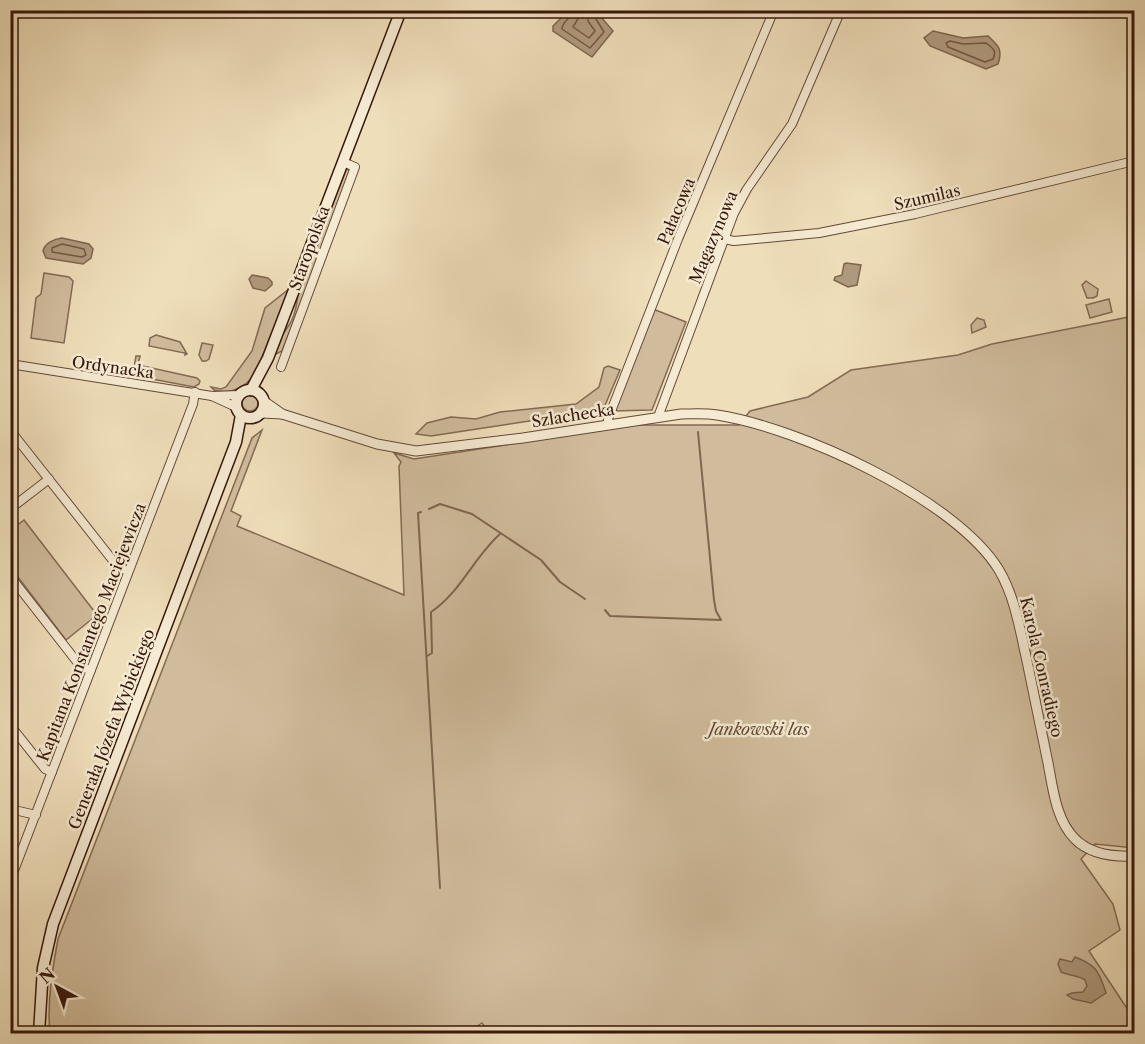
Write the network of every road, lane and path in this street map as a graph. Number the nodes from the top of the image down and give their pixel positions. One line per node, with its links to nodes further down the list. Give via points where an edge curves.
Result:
1 (401, 10): 5 (main road, Staropolska)
2 (774, 10): 16 (street, Pałacowa, via 674,249)
3 (841, 10): 6 (street, Magazynowa, via 792,124 747,189)
4 (1134, 161): 6 (street, Szumilas, via 819,233)
5 (343, 162): 7 (street, Staropolska, via 355,167); 8 (main road, Staropolska)
6 (724, 239): 15 (street, Magazynowa)
7 (286, 352): 8 (street); 10 (street, Staropolska)
8 (268, 358): 14 (main road, Staropolska)
9 (10, 364): 11 (street, Ordynacka)
10 (282, 367)
11 (195, 393): 13 (street, Ordynacka); 21 (street, Kapitana Konstantego Maciejewicza)
12 (239, 395): 13 (street, Ordynacka); 14 (main road)
13 (212, 396): 14 (street, Ordynacka)
14 (252, 405): 16 (street, Szlachecka, via 377,444 416,451); 30 (main road, Generała Józefa Wybickiego, via 53,924 43,968)
15 (658, 417): 16 (street, Szlachecka); 18 (street, Szlachecka, via 702,413 738,419 782,432)
16 (608, 424)
17 (10, 430): 19 (street)
18 (864, 467): 28 (street, Karola Conradiego, via 946,515 992,560 1007,585 1019,622 1062,820 1075,840 1089,850 1109,856)
19 (49, 479): 20 (street); 21 (street, via 118,567)
20 (10, 509)
21 (128, 571): 23 (street, Kapitana Konstantego Maciejewicza)
22 (10, 576): 23 (street, via 81,667)
23 (91, 670): 25 (street, Kapitana Konstantego Maciejewicza)
24 (10, 725): 25 (street, via 45,769)
25 (52, 772): 27 (street, Kapitana Konstantego Maciejewicza)
26 (10, 809): 27 (street)
27 (36, 815): 29 (street, Kapitana Konstantego Maciejewicza)
28 (1134, 856)
29 (10, 881)
30 (39, 1034)

